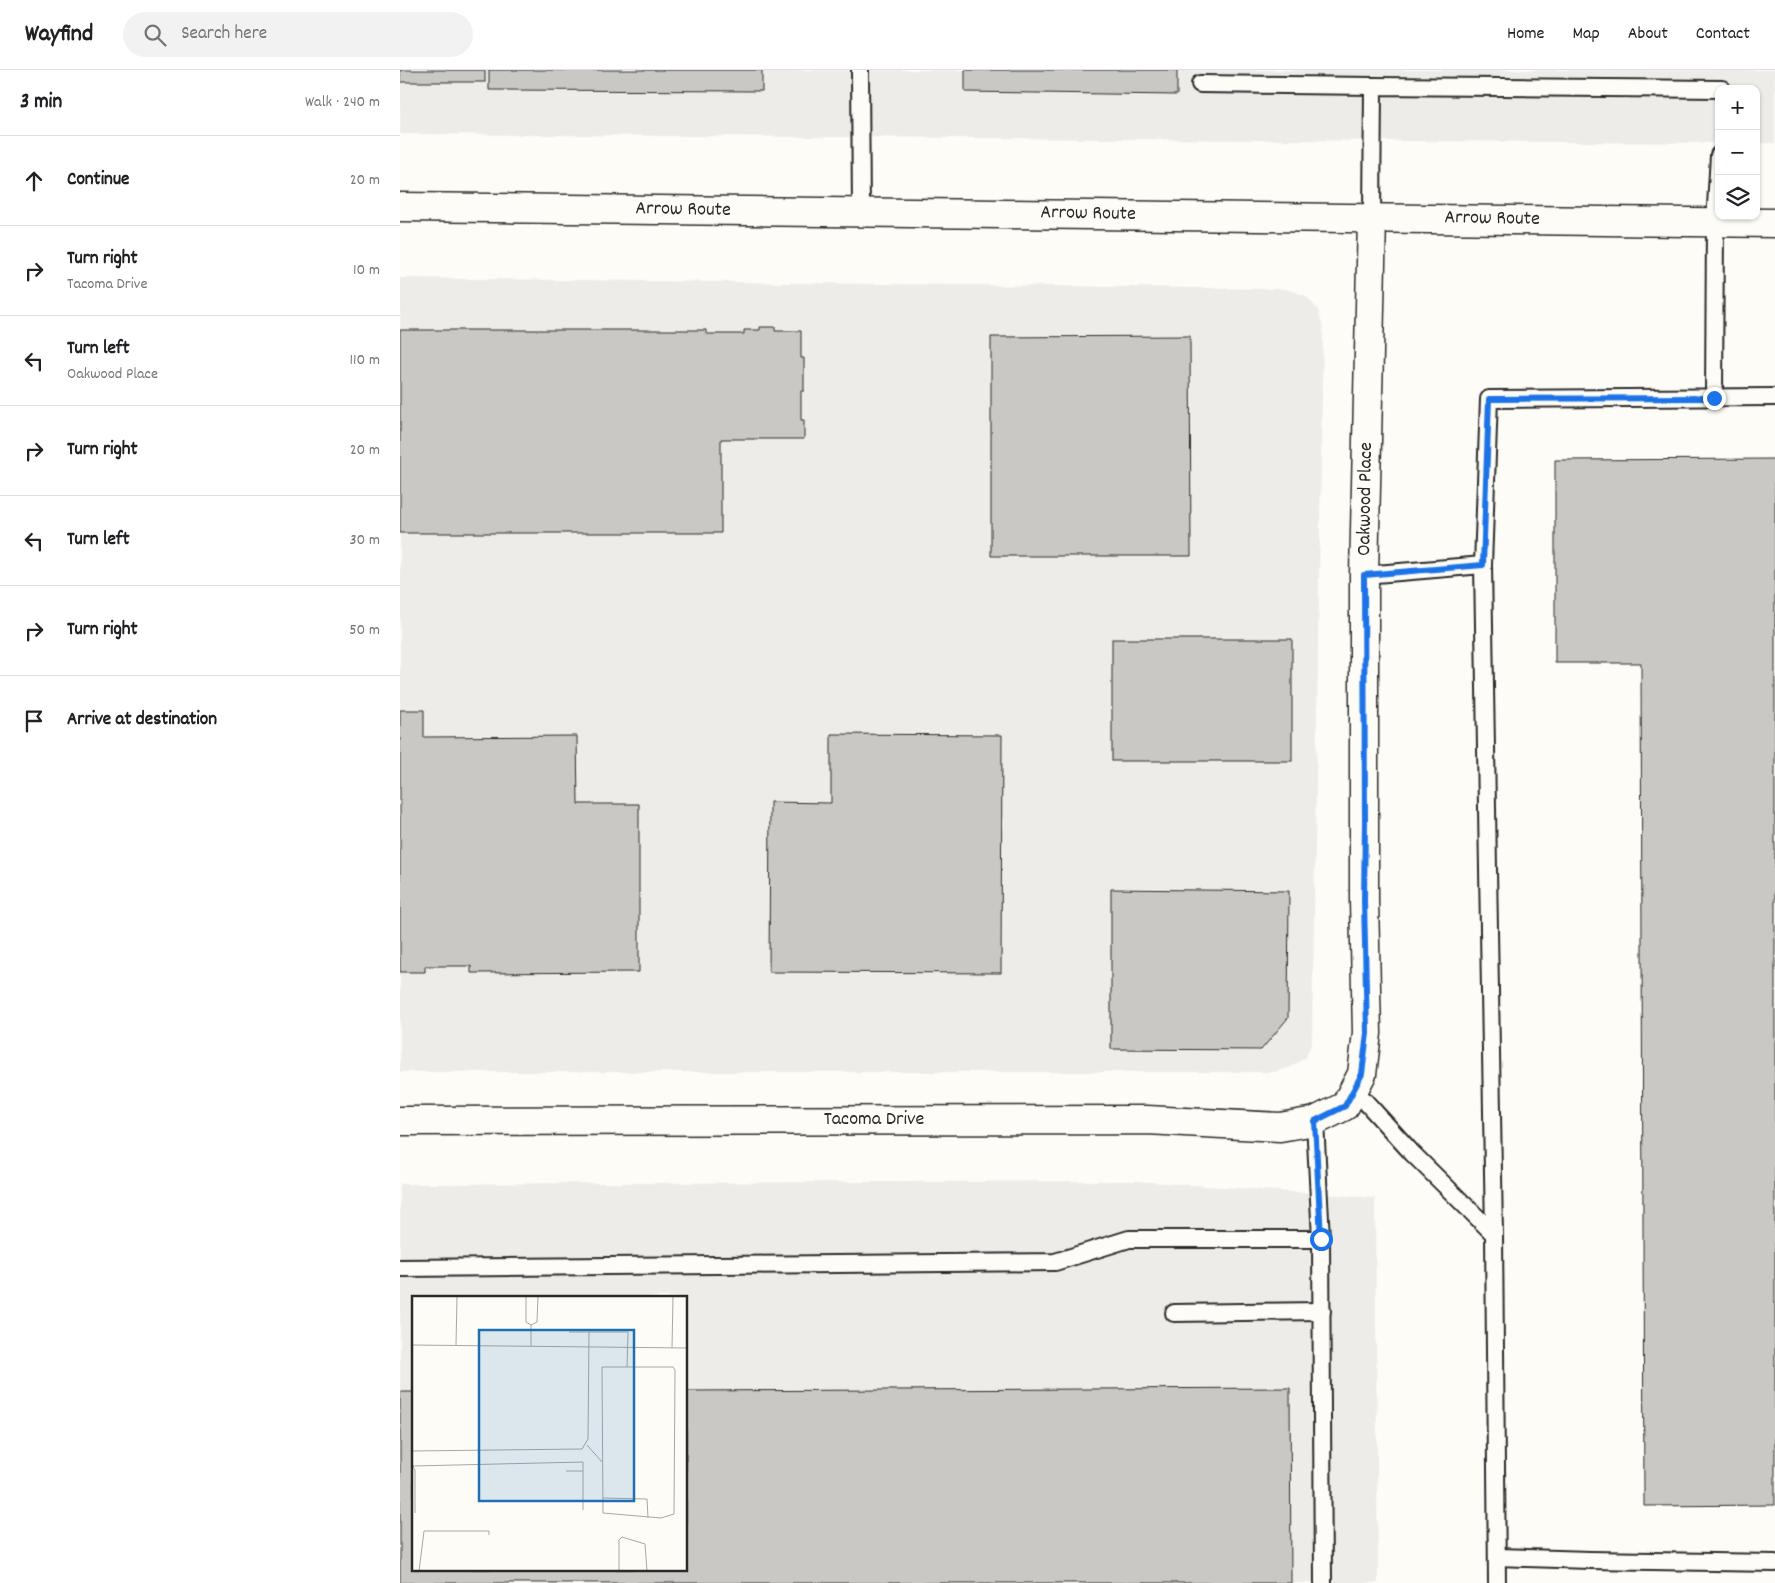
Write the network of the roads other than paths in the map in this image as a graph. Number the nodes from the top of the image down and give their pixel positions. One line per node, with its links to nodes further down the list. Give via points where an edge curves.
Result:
1 (860, 70): 7 (lane)
2 (1200, 84): 3 (lane)
3 (1373, 86): 4 (lane); 8 (lane)
4 (1715, 89)
5 (1718, 175): 9 (lane)
6 (400, 207): 7 (street, Arrow Route)
7 (861, 212): 8 (street, Arrow Route)
8 (1372, 218): 9 (street, Arrow Route); 14 (street, Oakwood Place)
9 (1715, 223): 10 (street, Arrow Route); 12 (lane)
10 (1775, 223)
11 (1775, 397): 12 (lane)
12 (1714, 398): 13 (lane, via 1489,399)
13 (1483, 565): 14 (lane); 18 (lane)
14 (1364, 575): 15 (street, Oakwood Place, via 1367,1033 1362,1074)
15 (1349, 1098): 16 (street, Tacoma Drive); 18 (lane, via 1412,1153)
16 (1315, 1121): 17 (street, Tacoma Drive, via 1280,1127 1147,1120); 19 (lane)
17 (400, 1122)
18 (1494, 1234): 23 (lane)
19 (1321, 1239): 20 (lane, via 1128,1239 1055,1262); 21 (lane)
20 (400, 1268)
21 (1322, 1311): 22 (lane); 25 (lane)
22 (1174, 1313)
23 (1497, 1557): 24 (lane); 26 (lane)
24 (1775, 1563)
25 (1323, 1583)
26 (1497, 1583)

